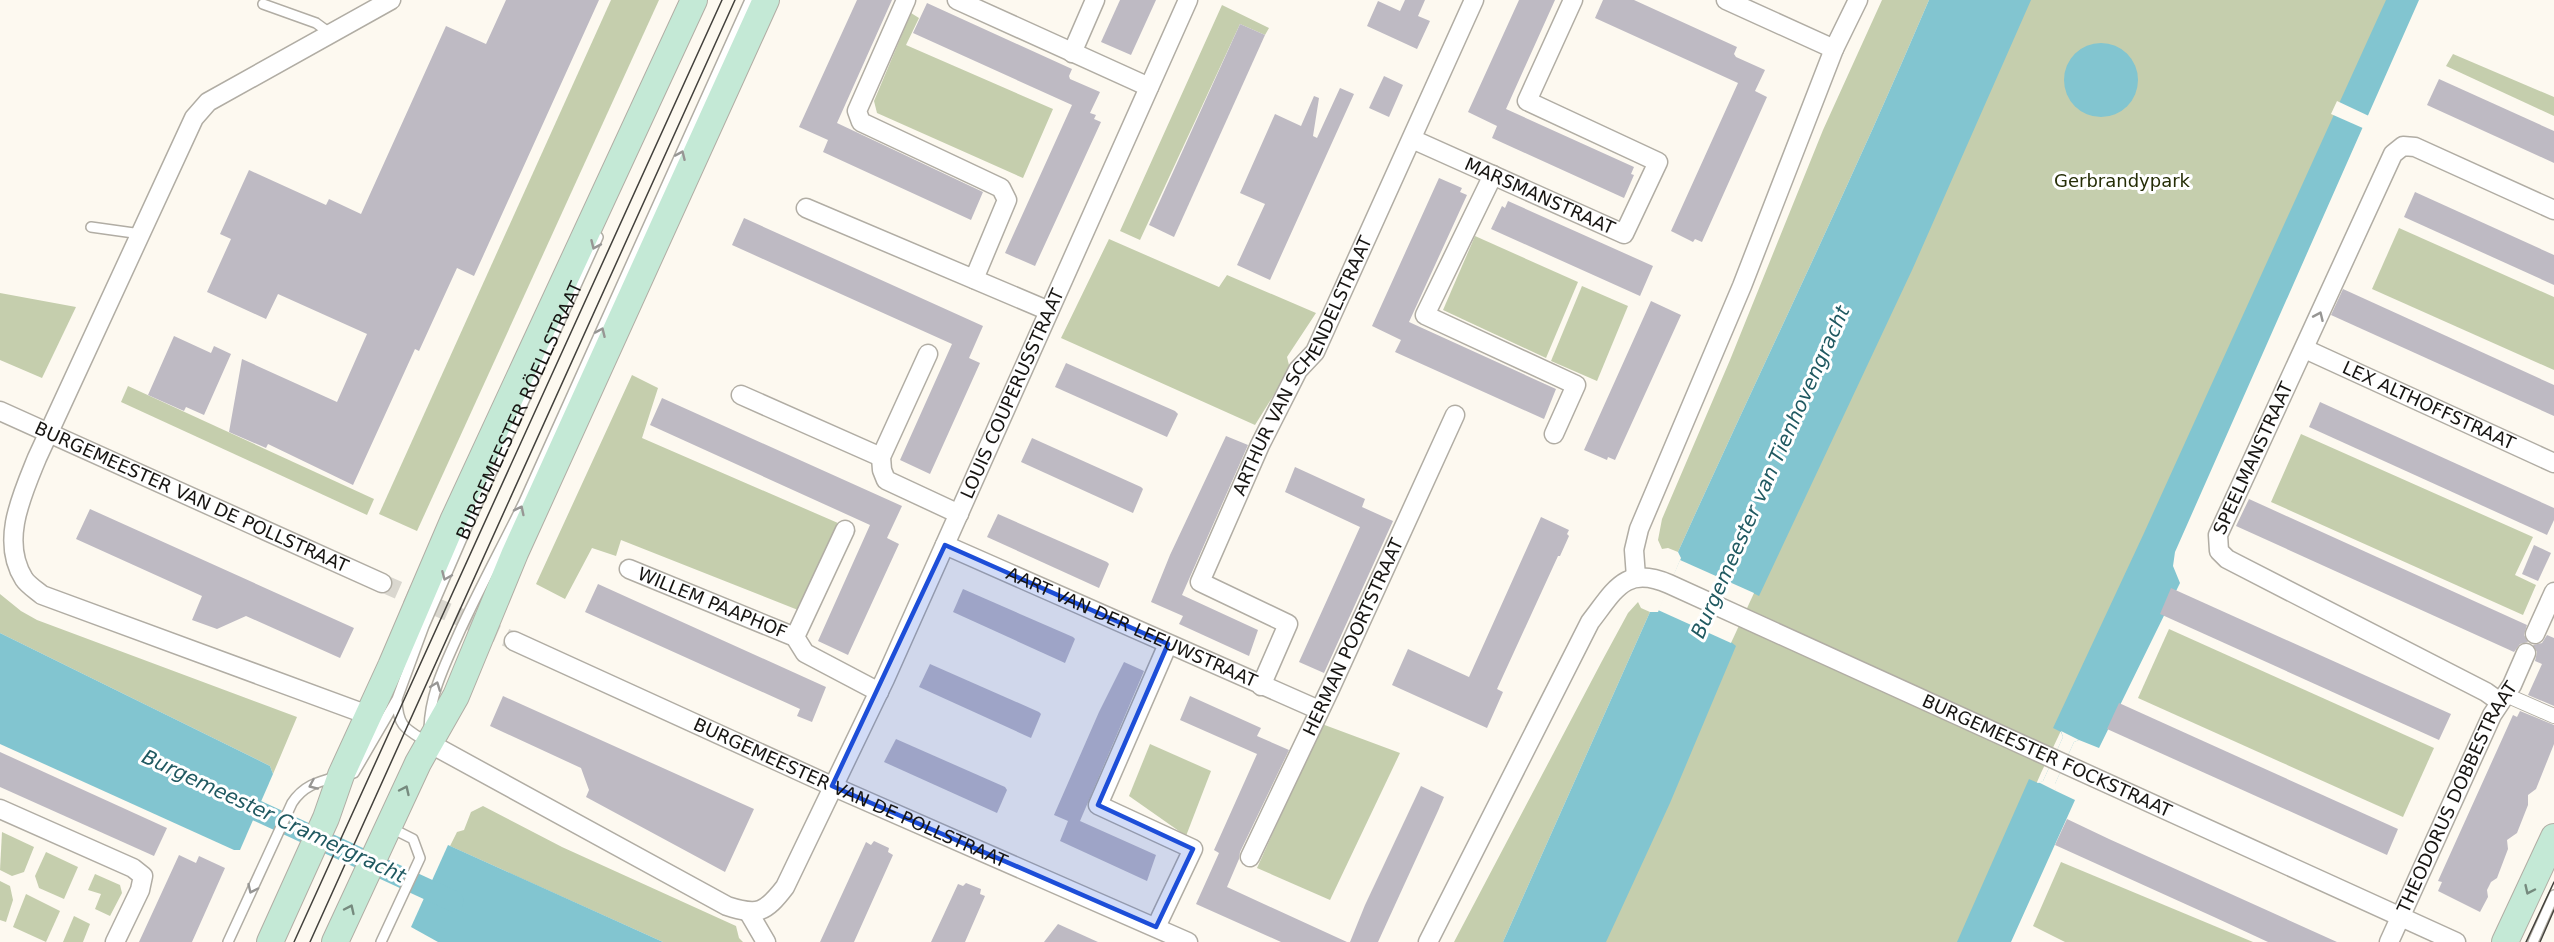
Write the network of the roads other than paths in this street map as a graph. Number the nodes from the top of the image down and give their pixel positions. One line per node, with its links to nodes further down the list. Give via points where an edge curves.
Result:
1 (391, 0): 15 (street)
2 (705, 0): 14 (lane, BURGEMEESTER RÖELLSTRAAT)
3 (750, 0): 56 (lane, BURGEMEESTER RÖELLSTRAAT, one-way to 3, via 430,705 444,666 523,504)
4 (766, 0): 56 (main road, BURGEMEESTER RÖELLSTRAAT, via 515,553 456,696)
5 (906, 0): 26 (street, via 857,111 861,123 1001,188 1007,200)
6 (957, 0): 17 (street)
7 (1095, 0): 17 (street)
8 (1188, 0): 18 (street, LOUIS COUPERUSSTRAAT)
9 (1474, 0): 19 (street, ARTHUR VAN SCHENDELSTRAAT)
10 (1573, 0): 20 (street, MARSMANSTRAAT, via 1527,101 1658,162 1624,234)
11 (1858, 0): 16 (street)
12 (1732, 1): 16 (street)
13 (262, 4): 15 (lane, via 316,23)
14 (697, 5): 54 (main road, BURGEMEESTER RÖELLSTRAAT, via 453,521)
15 (331, 34): 25 (street, via 208,102 194,118)
16 (1834, 49): 41 (street, via 1742,286 1639,529 1634,550)
17 (1072, 53): 18 (street)
18 (1149, 87): 27 (street, LOUIS COUPERUSSTRAAT)
19 (1412, 139): 20 (street, MARSMANSTRAAT); 49 (street, ARTHUR VAN SCHENDELSTRAAT, via 1315,352 1298,370 1260,446 1200,582 1288,624)
20 (1493, 175): 34 (street, via 1425,315 1576,385)
21 (806, 208): 26 (street)
22 (2554, 210): 28 (street, SPEELMANSTRAAT, one-way to 22, via 2393,154 2403,146 2415,147)
23 (603, 226): 52 (lane, BURGEMEESTER RÖELLSTRAAT, one-way to 52, via 466,528)
24 (91, 227): 25 (lane)
25 (141, 234): 33 (street)
26 (974, 279): 27 (street)
27 (1049, 311): 37 (street, LOUIS COUPERUSSTRAAT)
28 (2305, 349): 36 (street, LEX ALTHOFFSTRAAT); 51 (street, SPEELMANSTRAAT, via 2218,535 2219,551 2227,559)
29 (928, 354): 35 (street)
30 (741, 395): 35 (street)
31 (0, 411): 33 (street, BURGEMEESTER VAN DE POLLSTRAAT)
32 (1455, 415): 53 (street, HERMAN POORTSTRAAT)
33 (50, 433): 42 (street, BURGEMEESTER VAN DE POLLSTRAAT); 54 (street, via 16,508 10,548 24,579 42,595)
34 (1554, 434)
35 (881, 457): 37 (street, via 886,480)
36 (2554, 463)
37 (959, 514): 39 (street, LOUIS COUPERUSSTRAAT)
38 (845, 530): 45 (street, WILLEM PAAPHOF)
39 (945, 545): 47 (street, AART VAN DER LEEUWSTRAAT); 50 (street, LOUIS COUPERUSSTRAAT)
40 (629, 569): 45 (street, WILLEM PAAPHOF)
41 (1636, 577): 66 (street, BURGEMEESTER FOCKSTRAAT, via 1669,584); 75 (street, via 1616,588 1590,622)
42 (382, 583)
43 (2554, 592): 44 (street)
44 (2535, 634)
45 (795, 637): 50 (street, WILLEM PAAPHOF, via 805,653)
46 (514, 641): 58 (street, BURGEMEESTER VAN DE POLLSTRAAT)
47 (1168, 644): 49 (street, AART VAN DER LEEUWSTRAAT); 67 (street, via 1098,805 1193,849)
48 (2526, 653): 51 (street, THEODORUS DOBBESTRAAT)
49 (1261, 686): 53 (street, AART VAN DER LEEUWSTRAAT)
50 (879, 692): 58 (street, LOUIS COUPERUSSTRAAT)
51 (2503, 698): 55 (street); 66 (street, THEODORUS DOBBESTRAAT)
52 (397, 699): 56 (lane, via 397,718 405,729); 60 (lane, BURGEMEESTER RÖELLSTRAAT)
53 (1319, 710): 63 (street, HERMAN POORTSTRAAT)
54 (368, 715): 57 (main road, BURGEMEESTER RÖELLSTRAAT)
55 (2554, 716)
56 (429, 743): 61 (main road, BURGEMEESTER RÖELLSTRAAT, one-way to 56); 65 (street, via 727,906)
57 (341, 775): 60 (main road, BURGEMEESTER RÖELLSTRAAT); 69 (lane, one-way to 69, via 299,791)
58 (832, 786): 65 (street, via 785,887 770,906); 67 (street, BURGEMEESTER VAN DE POLLSTRAAT)
59 (0, 810): 68 (street, via 133,868 143,876)
60 (327, 818): 70 (main road, BURGEMEESTER RÖELLSTRAAT)
61 (385, 835): 71 (main road, BURGEMEESTER RÖELLSTRAAT, one-way to 61); 72 (lane, via 413,839 421,854)
62 (2554, 837): 78 (main road, one-way to 78)
63 (1250, 857)
64 (2554, 895): 79 (lane)
65 (749, 913): 73 (street)
66 (2401, 918): 76 (street, THEODORUS DOBBESTRAAT); 77 (street, BURGEMEESTER FOCKSTRAAT)
67 (1156, 927): 74 (street, BURGEMEESTER VAN DE POLLSTRAAT)
68 (115, 942)
69 (228, 942)
70 (270, 942)
71 (335, 942)
72 (381, 942)
73 (766, 942)
74 (1188, 942)
75 (1428, 942)
76 (2390, 942)
77 (2456, 942)
78 (2505, 942)
79 (2533, 942)

